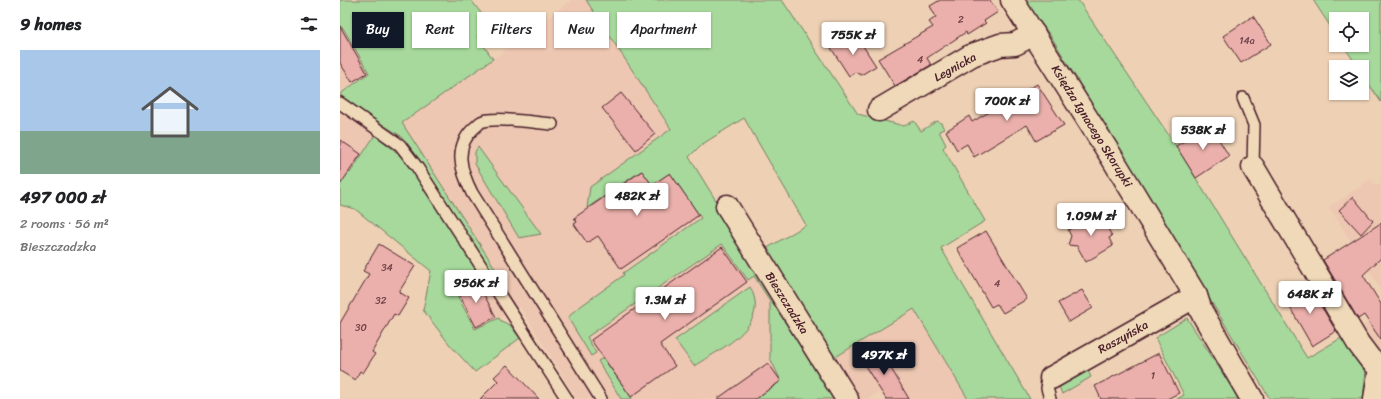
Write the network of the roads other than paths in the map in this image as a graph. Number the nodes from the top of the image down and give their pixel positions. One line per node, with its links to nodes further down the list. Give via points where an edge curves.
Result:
1 (1012, 0): 2 (street, Księdza Ignacego Skorupki)
2 (1034, 34): 5 (street, Legnicka, via 1015,44 1000,45 972,55); 9 (street, Księdza Ignacego Skorupki)
3 (1243, 98): 7 (lane, via 1254,125)
4 (340, 103): 12 (lane, via 400,145)
5 (879, 110)
6 (552, 124): 13 (lane, via 500,120 482,122 469,134 461,149 461,165 472,194)
7 (1253, 167): 10 (street, via 1358,343 1370,359)
8 (727, 206): 14 (street, Bieszczadzka)
9 (1196, 296): 11 (street, Raszyńska); 15 (street, Księdza Ignacego Skorupki, via 1201,311)
10 (1381, 368): 16 (street)
11 (1050, 389)
12 (567, 399)
13 (601, 399)
14 (847, 399)
15 (1252, 399)
16 (1375, 399)

